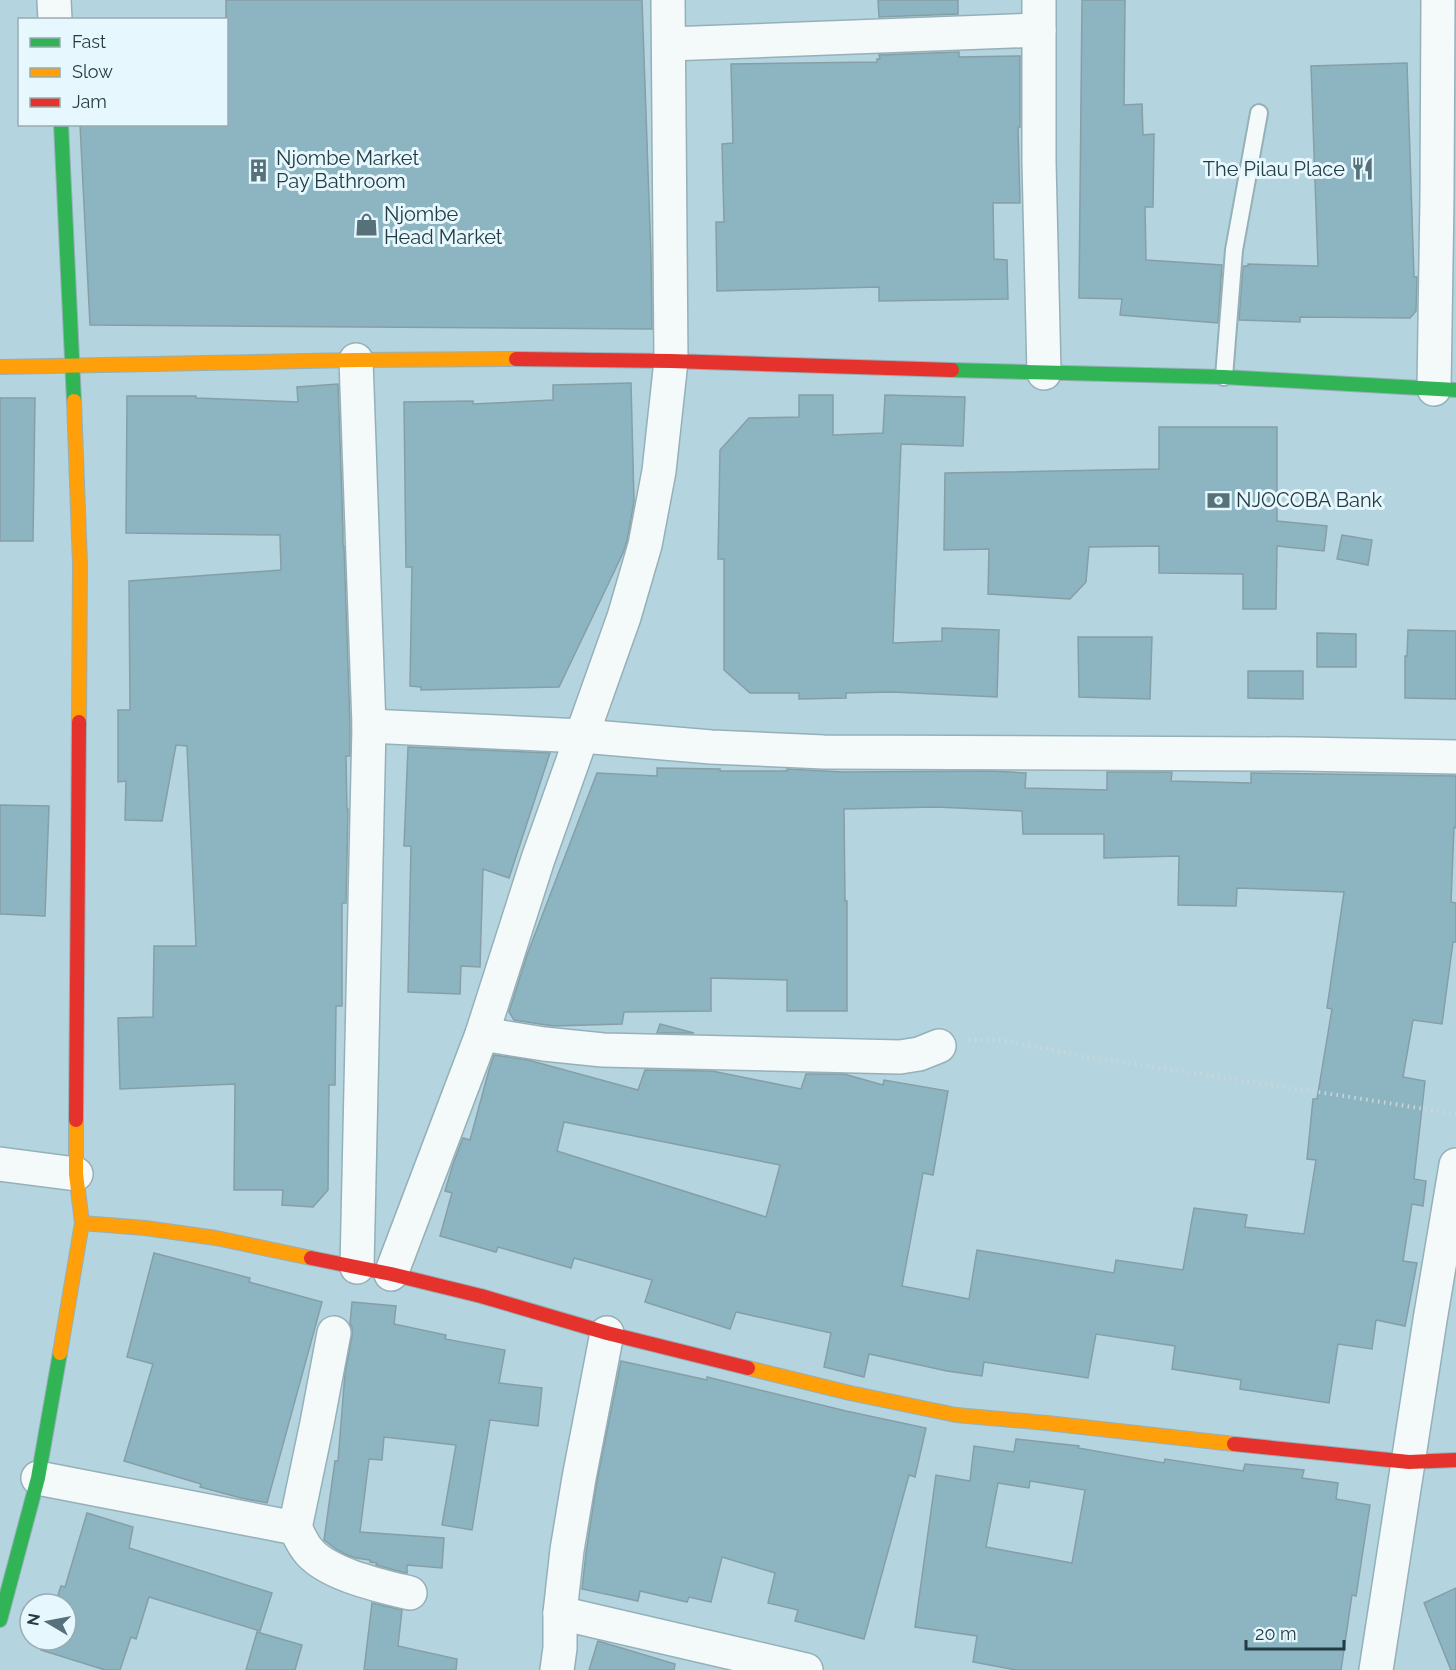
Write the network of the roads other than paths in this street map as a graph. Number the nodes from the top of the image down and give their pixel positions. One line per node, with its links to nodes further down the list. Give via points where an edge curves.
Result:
1 (54, 0): 5 (street)
2 (668, 0): 6 (street)
3 (1438, 0): 15 (street, via 1437,197)
4 (1039, 15): 6 (street); 13 (street)
5 (55, 18)
6 (669, 44): 10 (street)
7 (1259, 113): 14 (lane, via 1234,250)
8 (61, 126): 11 (street)
9 (356, 360): 10 (street); 11 (street); 16 (street)
10 (671, 361): 13 (street); 17 (street, via 659,471 645,545)
11 (73, 366): 12 (street); 23 (street, via 80,564)
12 (0, 367)
13 (1044, 373): 14 (street)
14 (1224, 377): 15 (street)
15 (1445, 390)
16 (369, 726): 17 (street); 25 (street)
17 (582, 736): 18 (street, via 824,752); 19 (street)
18 (1456, 757)
19 (482, 1034): 20 (street, via 603,1050 900,1057); 26 (street)
20 (939, 1047)
21 (0, 1164): 23 (street)
22 (1456, 1166): 30 (street)
23 (76, 1174): 24 (street)
24 (82, 1223): 25 (street, via 216,1238); 31 (street)
25 (357, 1267): 26 (street)
26 (391, 1274): 28 (street)
27 (334, 1333): 32 (street)
28 (608, 1333): 30 (street, via 956,1415); 34 (street, via 579,1478)
29 (1456, 1460): 30 (street)
30 (1409, 1462): 38 (street)
31 (38, 1478): 32 (street); 35 (street)
32 (295, 1528): 33 (street, via 307,1551 330,1569)
33 (410, 1593)
34 (560, 1613): 36 (street); 37 (street)
35 (0, 1620)
36 (557, 1670)
37 (806, 1670)
38 (1376, 1670)

